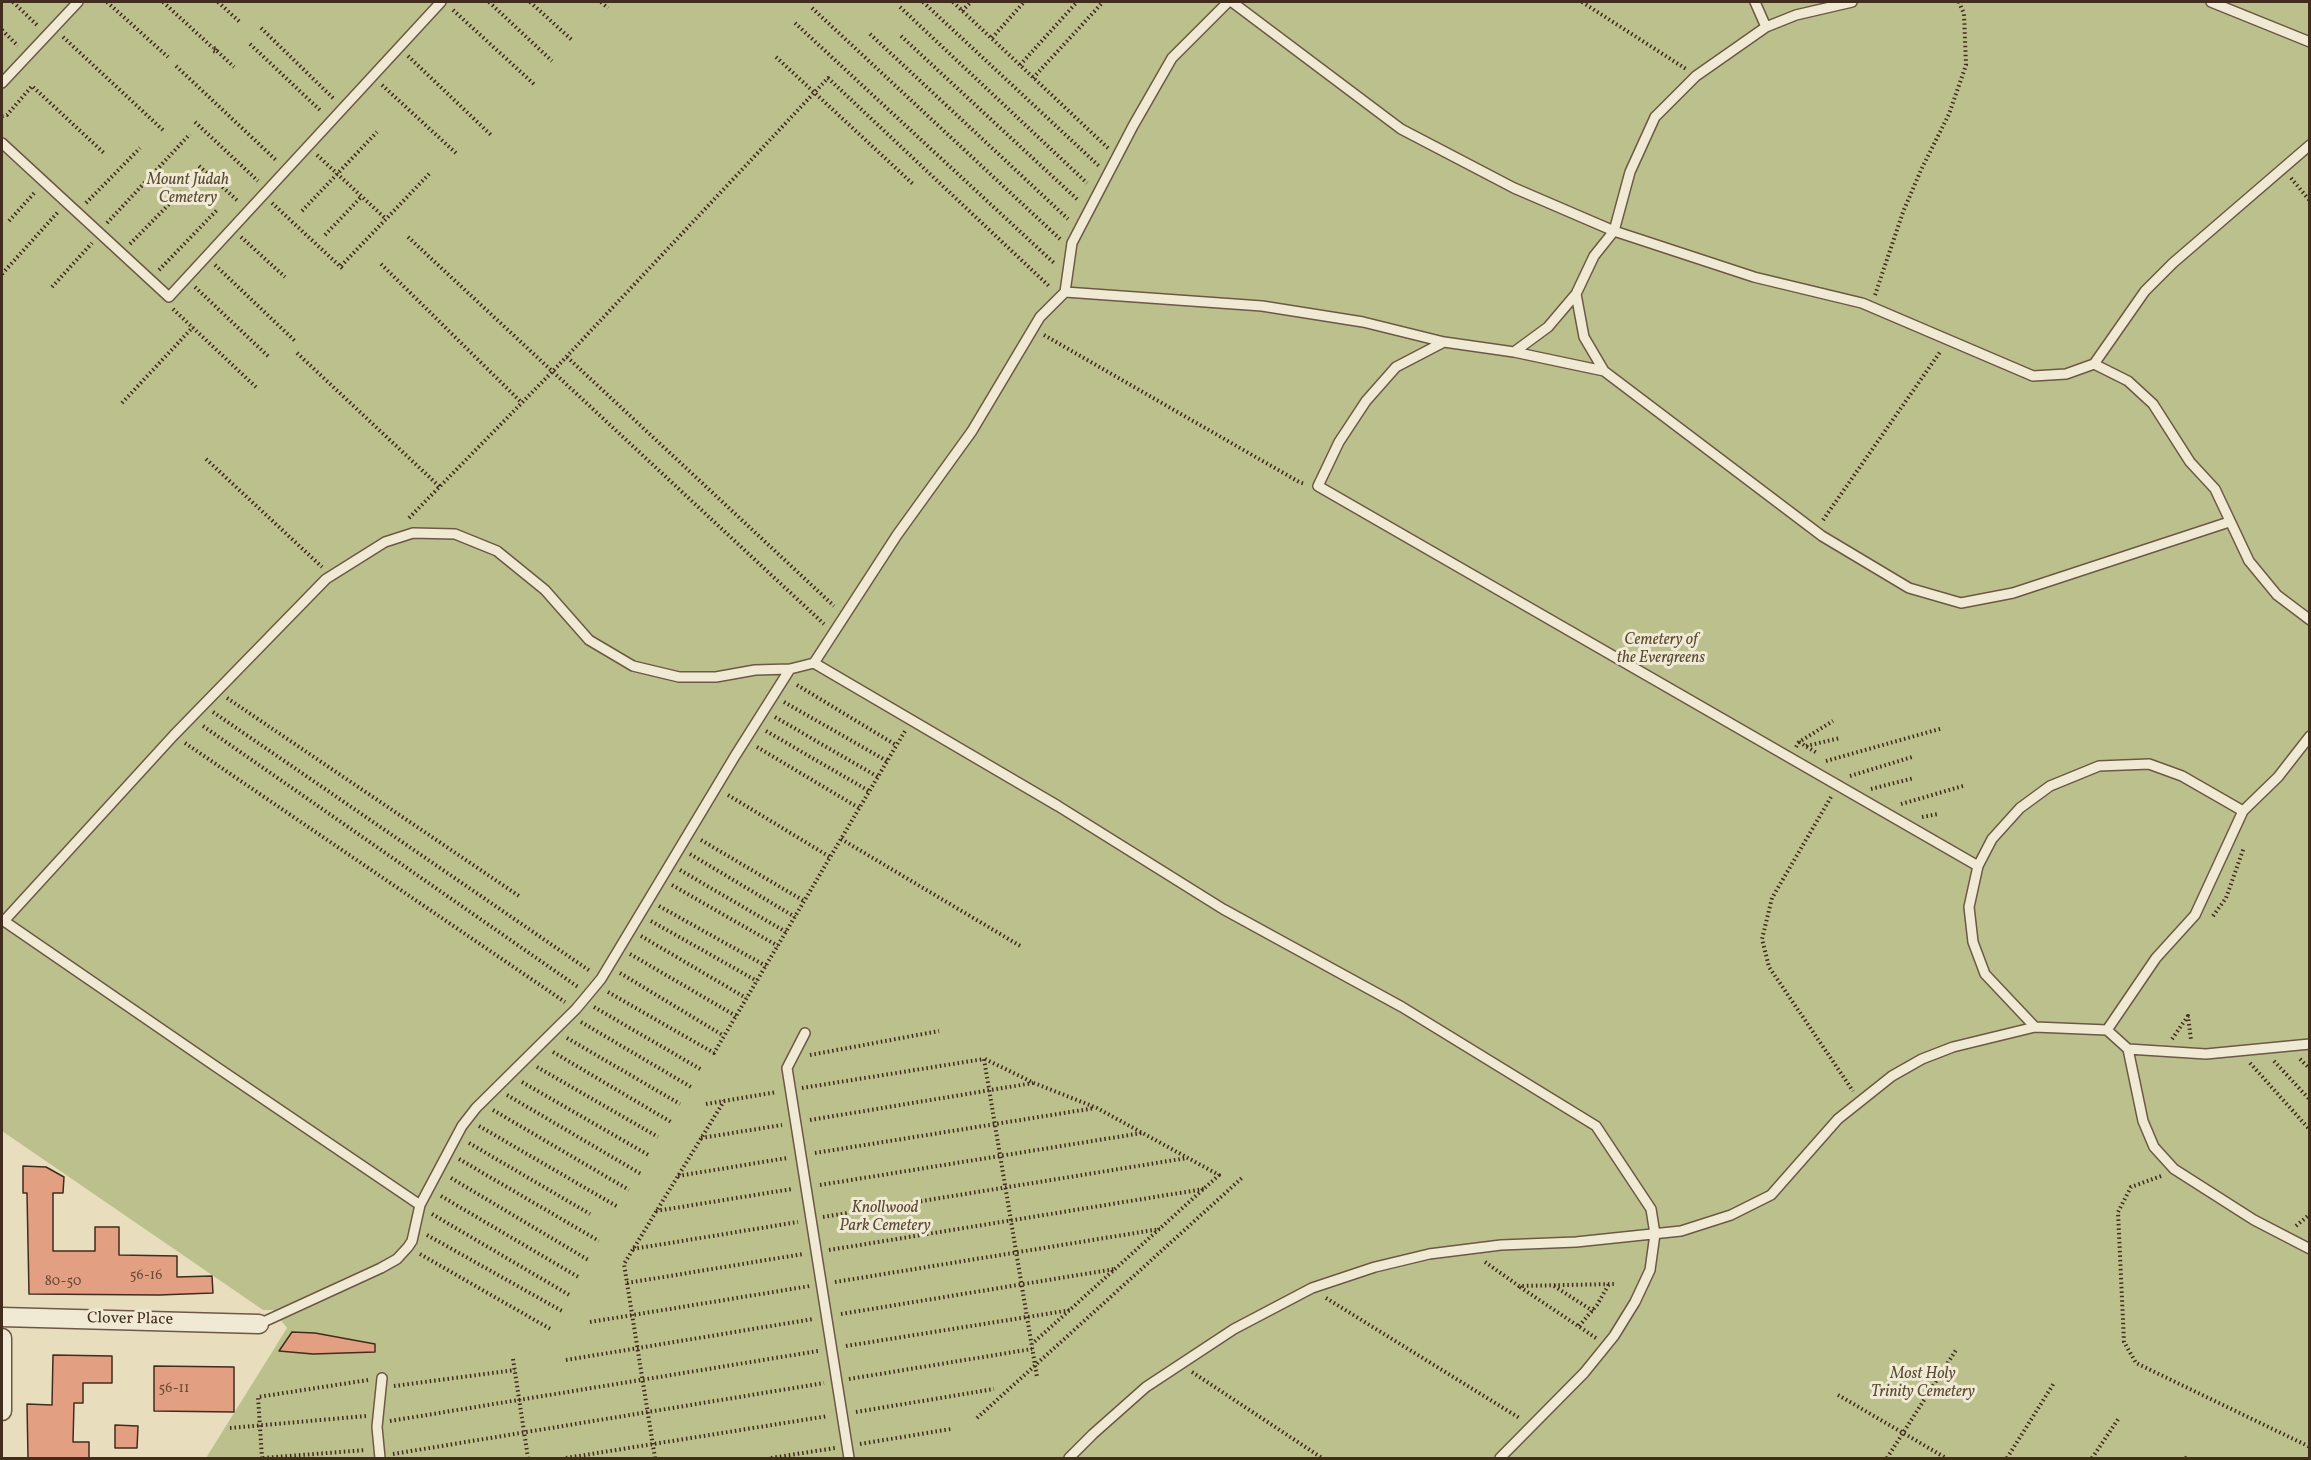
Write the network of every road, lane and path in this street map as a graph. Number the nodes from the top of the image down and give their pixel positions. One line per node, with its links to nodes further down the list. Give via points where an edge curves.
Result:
1 (13, 2): 32 (path)
2 (78, 2): 32 (lane)
3 (107, 2): 41 (path)
4 (163, 2): 46 (path)
5 (218, 2): 27 (path)
6 (441, 2): 39 (lane)
7 (489, 2): 43 (path)
8 (530, 2): 36 (path)
9 (601, 2): 23 (path)
10 (923, 2): 73 (path)
11 (953, 2): 26 (path)
12 (971, 2): 26 (path)
13 (1024, 2): 35 (path)
14 (1077, 2): 44 (path)
15 (1103, 2): 49 (path)
16 (1230, 2): 67 (lane, via 1172,58); 91 (lane, via 1401,129 1514,188)
17 (1582, 2): 48 (path)
18 (1755, 2): 29 (lane)
19 (1852, 2): 29 (lane, via 1796,15)
20 (1959, 2): 108 (path, via 1964,15 1966,65 1949,114 1903,212)
21 (2211, 2): 37 (lane)
22 (900, 7): 78 (path)
23 (608, 8)
24 (812, 8): 95 (path)
25 (452, 9): 51 (path)
26 (962, 11): 35 (path)
27 (241, 23)
28 (795, 23): 100 (path)
29 (1766, 27): 48 (lane)
30 (261, 28): 53 (path)
31 (2, 30): 40 (path)
32 (50, 31): 40 (lane); 57 (path)
33 (870, 34): 90 (path)
34 (901, 36): 85 (path)
35 (992, 38): 44 (path)
36 (572, 40)
37 (2310, 42)
38 (250, 44): 55 (path)
39 (399, 48): 47 (lane); 60 (path)
40 (28, 55): 50 (lane)
41 (168, 57)
42 (776, 57): 52 (path)
43 (552, 61)
44 (1020, 65): 49 (path)
45 (176, 66): 70 (path)
46 (234, 67)
47 (372, 76): 53 (lane); 66 (path)
48 (1696, 76): 91 (lane, via 1655,117 1630,172)
49 (1033, 78): 67 (path)
50 (2, 82)
51 (535, 85)
52 (814, 92): 75 (path); 106 (path, via 828,78); 116 (path)
53 (343, 108): 55 (lane)
54 (2, 116): 65 (path, via 32,86)
55 (331, 121): 63 (lane)
56 (195, 122): 77 (path)
57 (164, 131)
58 (377, 132): 72 (path)
59 (190, 134): 92 (path)
60 (491, 135)
61 (2, 143): 74 (lane)
62 (2310, 145): 69 (lane)
63 (308, 146): 70 (lane); 72 (path)
64 (140, 148): 86 (path)
65 (105, 154)
66 (458, 155)
67 (1117, 157): 73 (lane)
68 (199, 166): 83 (path)
69 (2282, 168): 80 (path); 118 (lane, via 2145,291)
70 (286, 170): 77 (lane)
71 (430, 172): 87 (path)
72 (337, 173): 79 (path); 84 (path)
73 (1108, 175): 78 (lane)
74 (44, 182): 81 (lane); 88 (path)
75 (914, 185)
76 (183, 190): 96 (path)
77 (265, 192): 83 (lane); 87 (path, via 343,268)
78 (1098, 193): 85 (lane)
79 (362, 196): 87 (path); 93 (path)
80 (2310, 201)
81 (66, 202): 86 (lane); 99 (path)
82 (217, 210): 102 (path)
83 (248, 211): 89 (lane)
84 (302, 211)
85 (1089, 211): 90 (lane)
86 (77, 212): 92 (lane)
87 (386, 219)
88 (9, 221)
89 (231, 229): 97 (lane); 101 (path)
90 (1079, 230): 95 (lane)
91 (1614, 231): 105 (lane, via 1594,256); 108 (lane, via 1754,277)
92 (100, 233): 96 (lane); 104 (path)
93 (325, 235)
94 (408, 237): 119 (path)
95 (1071, 250): 100 (lane)
96 (121, 253): 102 (lane)
97 (206, 256): 103 (lane); 112 (path)
98 (381, 264): 123 (path)
99 (2, 274)
100 (1068, 276): 106 (lane)
101 (285, 277)
102 (150, 279): 103 (lane, via 169,297)
103 (186, 279): 117 (path)
104 (51, 287)
105 (1576, 294): 114 (lane, via 1548,327); 120 (lane, via 1584,337)
106 (1063, 295): 110 (lane); 113 (lane, via 1262,306 1363,322)
107 (165, 302): 109 (path)
108 (1871, 308): 111 (lane)
109 (193, 327): 121 (path); 122 (path)
110 (1033, 328): 125 (path, via 1299,482); 131 (lane, via 972,431)
111 (1948, 340): 118 (lane, via 2033,376 2066,374); 129 (path)
112 (295, 341)
113 (1444, 342): 114 (lane); 125 (lane, via 1396,367 1373,392 1339,442)
114 (1514, 352): 120 (lane)
115 (297, 353): 126 (path)
116 (567, 357): 119 (path); 131 (path)
117 (270, 358)
118 (2094, 364): 128 (lane, via 2128,381 2153,404 2190,462 2215,489)
119 (553, 371): 123 (path); 133 (path)
120 (1604, 371): 129 (lane)
121 (258, 389)
122 (122, 403)
123 (522, 403): 126 (path)
124 (206, 459): 130 (path)
125 (1318, 486): 155 (lane)
126 (440, 487): 127 (path)
127 (409, 519)
128 (2229, 522): 129 (lane, via 2013,593 1960,603 1909,588); 132 (lane, via 2249,561 2277,595)
129 (1815, 531)
130 (331, 575): 135 (lane, via 385,542 412,533 455,534 497,551 545,590 590,640 633,666 679,677); 137 (lane)
131 (845, 616): 133 (lane)
132 (2310, 620)
133 (834, 633): 134 (lane)
134 (814, 663): 135 (lane); 142 (lane)
135 (790, 669): 170 (lane)
136 (794, 683): 149 (path)
137 (217, 691): 139 (lane); 173 (path)
138 (782, 701): 154 (path)
139 (203, 705): 141 (lane); 185 (path)
140 (772, 716): 156 (path)
141 (191, 718): 146 (lane); 188 (path)
142 (911, 720): 149 (path); 256 (lane, via 1223,909 1402,1007 1596,1126 1651,1209)
143 (1833, 721): 151 (path, via 1799,742)
144 (1943, 728): 155 (path)
145 (764, 730): 160 (path)
146 (174, 735): 191 (path); 248 (lane, via 4,921)
147 (2310, 736): 165 (lane, via 2278,777)
148 (1840, 738): 151 (path)
149 (896, 745): 154 (path)
150 (754, 746): 163 (path)
151 (1806, 746): 152 (path)
152 (1816, 753)
153 (1912, 757): 158 (path)
154 (887, 761): 156 (path)
155 (1805, 767): 158 (lane)
156 (878, 777): 160 (path)
157 (1914, 778): 162 (path)
158 (1834, 784): 162 (lane); 219 (path, via 1772,898 1762,939 1769,967)
159 (1963, 786): 164 (path)
160 (869, 791): 163 (path)
161 (725, 793): 169 (path)
162 (1852, 794): 164 (lane)
163 (860, 808): 167 (path)
164 (1880, 810): 171 (lane)
165 (2243, 811): 171 (lane, via 2182,776 2149,764 2099,766 2050,786 2020,808 1992,838); 195 (lane, via 2195,915 2156,958)
166 (697, 838): 175 (path)
167 (841, 839): 169 (path); 182 (path)
168 (688, 853): 177 (path)
169 (830, 857): 175 (path)
170 (670, 864): 172 (lane); 179 (path)
171 (1978, 866): 194 (lane, via 1969,907 1973,942 1985,974)
172 (661, 878): 174 (lane); 180 (path)
173 (519, 896)
174 (649, 899): 176 (lane); 183 (path)
175 (804, 901): 177 (path)
176 (639, 914): 178 (lane); 186 (path)
177 (795, 917): 179 (path)
178 (630, 930): 181 (lane); 189 (path)
179 (786, 932): 180 (path)
180 (778, 946): 183 (path)
181 (619, 947): 185 (lane); 192 (path)
182 (1022, 947)
183 (766, 966): 186 (path)
184 (617, 972): 199 (path)
185 (601, 979): 188 (lane)
186 (757, 981): 189 (path)
187 (605, 990): 199 (path, via 714,1053)
188 (589, 995): 191 (lane)
189 (746, 998): 192 (path)
190 (592, 1006): 210 (path)
191 (576, 1010): 248 (lane, via 476,1108 462,1126)
192 (736, 1016): 199 (path)
193 (579, 1021): 213 (path)
194 (2035, 1027): 195 (lane); 219 (lane, via 1953,1047 1922,1059 1892,1076)
195 (2107, 1030): 202 (lane)
196 (939, 1031): 207 (path)
197 (805, 1033): 207 (lane)
198 (565, 1036): 220 (path)
199 (724, 1036)
200 (2169, 1042): 206 (path, via 2188,1016)
201 (2310, 1044): 203 (lane)
202 (2128, 1049): 206 (lane); 238 (lane, via 2143,1120 2154,1147)
203 (2264, 1049): 205 (lane); 217 (path)
204 (550, 1050): 224 (path)
205 (2239, 1051): 206 (lane); 228 (path)
206 (2192, 1053)
207 (792, 1058): 214 (lane, via 787,1068)
208 (984, 1059): 212 (path); 214 (path); 215 (path)
209 (534, 1065): 230 (path)
210 (702, 1070)
211 (519, 1080): 233 (path)
212 (1034, 1083): 215 (path); 223 (path)
213 (691, 1087)
214 (791, 1090): 218 (path); 225 (lane)
215 (989, 1091): 225 (path); 227 (path)
216 (504, 1094): 239 (path)
217 (2310, 1100)
218 (724, 1101): 221 (path); 231 (path)
219 (1860, 1102): 256 (lane, via 1838,1119 1771,1195 1731,1215 1681,1231)
220 (680, 1104)
221 (706, 1104)
222 (489, 1108): 246 (path)
223 (1097, 1108): 227 (path); 229 (path)
224 (671, 1122)
225 (796, 1123): 231 (path); 234 (lane)
226 (475, 1124): 249 (path)
227 (995, 1124): 234 (path); 235 (path)
228 (2310, 1130)
229 (1142, 1133): 235 (path); 237 (path)
230 (658, 1137)
231 (701, 1138): 241 (path)
232 (465, 1141): 251 (path)
233 (650, 1156)
234 (801, 1156): 241 (path); 243 (lane)
235 (1000, 1156): 243 (path); 244 (path)
236 (456, 1157): 257 (path)
237 (1187, 1158): 244 (path); 245 (path, via 1219,1175)
238 (2174, 1169): 260 (lane); 313 (path, via 2131,1187 2118,1212 2124,1342 2136,1363)
239 (641, 1174)
240 (447, 1176): 264 (path)
241 (678, 1176): 250 (path)
242 (1243, 1177): 288 (path)
243 (806, 1187): 250 (path); 252 (lane)
244 (1005, 1187): 252 (path); 253 (path)
245 (1204, 1189): 253 (path); 255 (path)
246 (629, 1190)
247 (441, 1196): 265 (path)
248 (420, 1205): 254 (lane); 270 (path)
249 (618, 1207)
250 (656, 1211): 259 (path)
251 (590, 1214)
252 (811, 1219): 259 (path); 261 (lane)
253 (1011, 1220): 261 (path); 262 (path)
254 (415, 1229): 258 (lane); 273 (path)
255 (1160, 1229): 262 (path); 272 (path)
256 (1655, 1234): 283 (lane, via 1650,1270); 321 (lane, via 1429,1254 1312,1288 1234,1329 1146,1387)
257 (599, 1241)
258 (408, 1247): 279 (lane, via 381,1268); 281 (path)
259 (633, 1248): 266 (path, via 624,1264)
260 (2310, 1250)
261 (816, 1252): 266 (path); 267 (lane)
262 (1016, 1252): 267 (path); 277 (path)
263 (1479, 1258): 269 (path)
264 (590, 1261)
265 (580, 1278)
266 (627, 1282): 275 (path)
267 (822, 1284): 275 (path); 285 (lane)
268 (1554, 1285): 269 (path); 274 (path); 274 (path, via 1612,1284)
269 (1519, 1286): 280 (path)
270 (571, 1296)
271 (1324, 1296): 305 (path)
272 (1071, 1310): 277 (path); 284 (path)
273 (562, 1311)
274 (1593, 1311): 280 (path)
275 (632, 1315): 278 (path); 292 (path)
276 (2, 1317): 279 (street, Clover Place)
277 (1027, 1317): 284 (path); 285 (path)
278 (590, 1322)
279 (259, 1324)
280 (1579, 1326): 283 (path)
281 (552, 1330)
282 (2, 1338): 299 (street)
283 (1607, 1345): 305 (lane)
284 (1032, 1347): 288 (path); 293 (path)
285 (832, 1349): 292 (path); 293 (lane)
286 (1956, 1350): 310 (path)
287 (513, 1359): 289 (path)
288 (1035, 1365): 291 (path); 302 (path)
289 (515, 1370): 294 (path); 298 (path)
290 (1189, 1370): 322 (path)
291 (1037, 1377)
292 (642, 1380): 298 (path); 300 (path)
293 (837, 1381): 300 (path); 301 (lane)
294 (382, 1383): 304 (lane); 306 (path, via 258,1397)
295 (2054, 1383): 326 (path)
296 (994, 1389): 301 (path)
297 (1838, 1395): 310 (path)
298 (519, 1400): 304 (path); 309 (path)
299 (2, 1411)
300 (647, 1411): 309 (path); 311 (path)
301 (842, 1414): 311 (path); 312 (lane)
302 (977, 1418)
303 (2119, 1418): 327 (path)
304 (378, 1419): 306 (path); 314 (lane)
305 (1532, 1425): 323 (lane)
306 (260, 1426): 307 (path); 315 (path)
307 (230, 1428)
308 (951, 1429): 312 (path)
309 (524, 1432): 314 (path); 316 (path)
310 (1902, 1434): 324 (path); 325 (path)
311 (653, 1444): 317 (path); 318 (path)
312 (847, 1446): 319 (path); 320 (lane)
313 (2310, 1447)
314 (379, 1454): 315 (path)
315 (263, 1458)
316 (528, 1458)
317 (566, 1458)
318 (655, 1458)
319 (771, 1458)
320 (849, 1458)
321 (1069, 1458)
322 (1322, 1458)
323 (1500, 1458)
324 (1887, 1458)
325 (1946, 1458)
326 (2007, 1458)
327 (2092, 1458)

